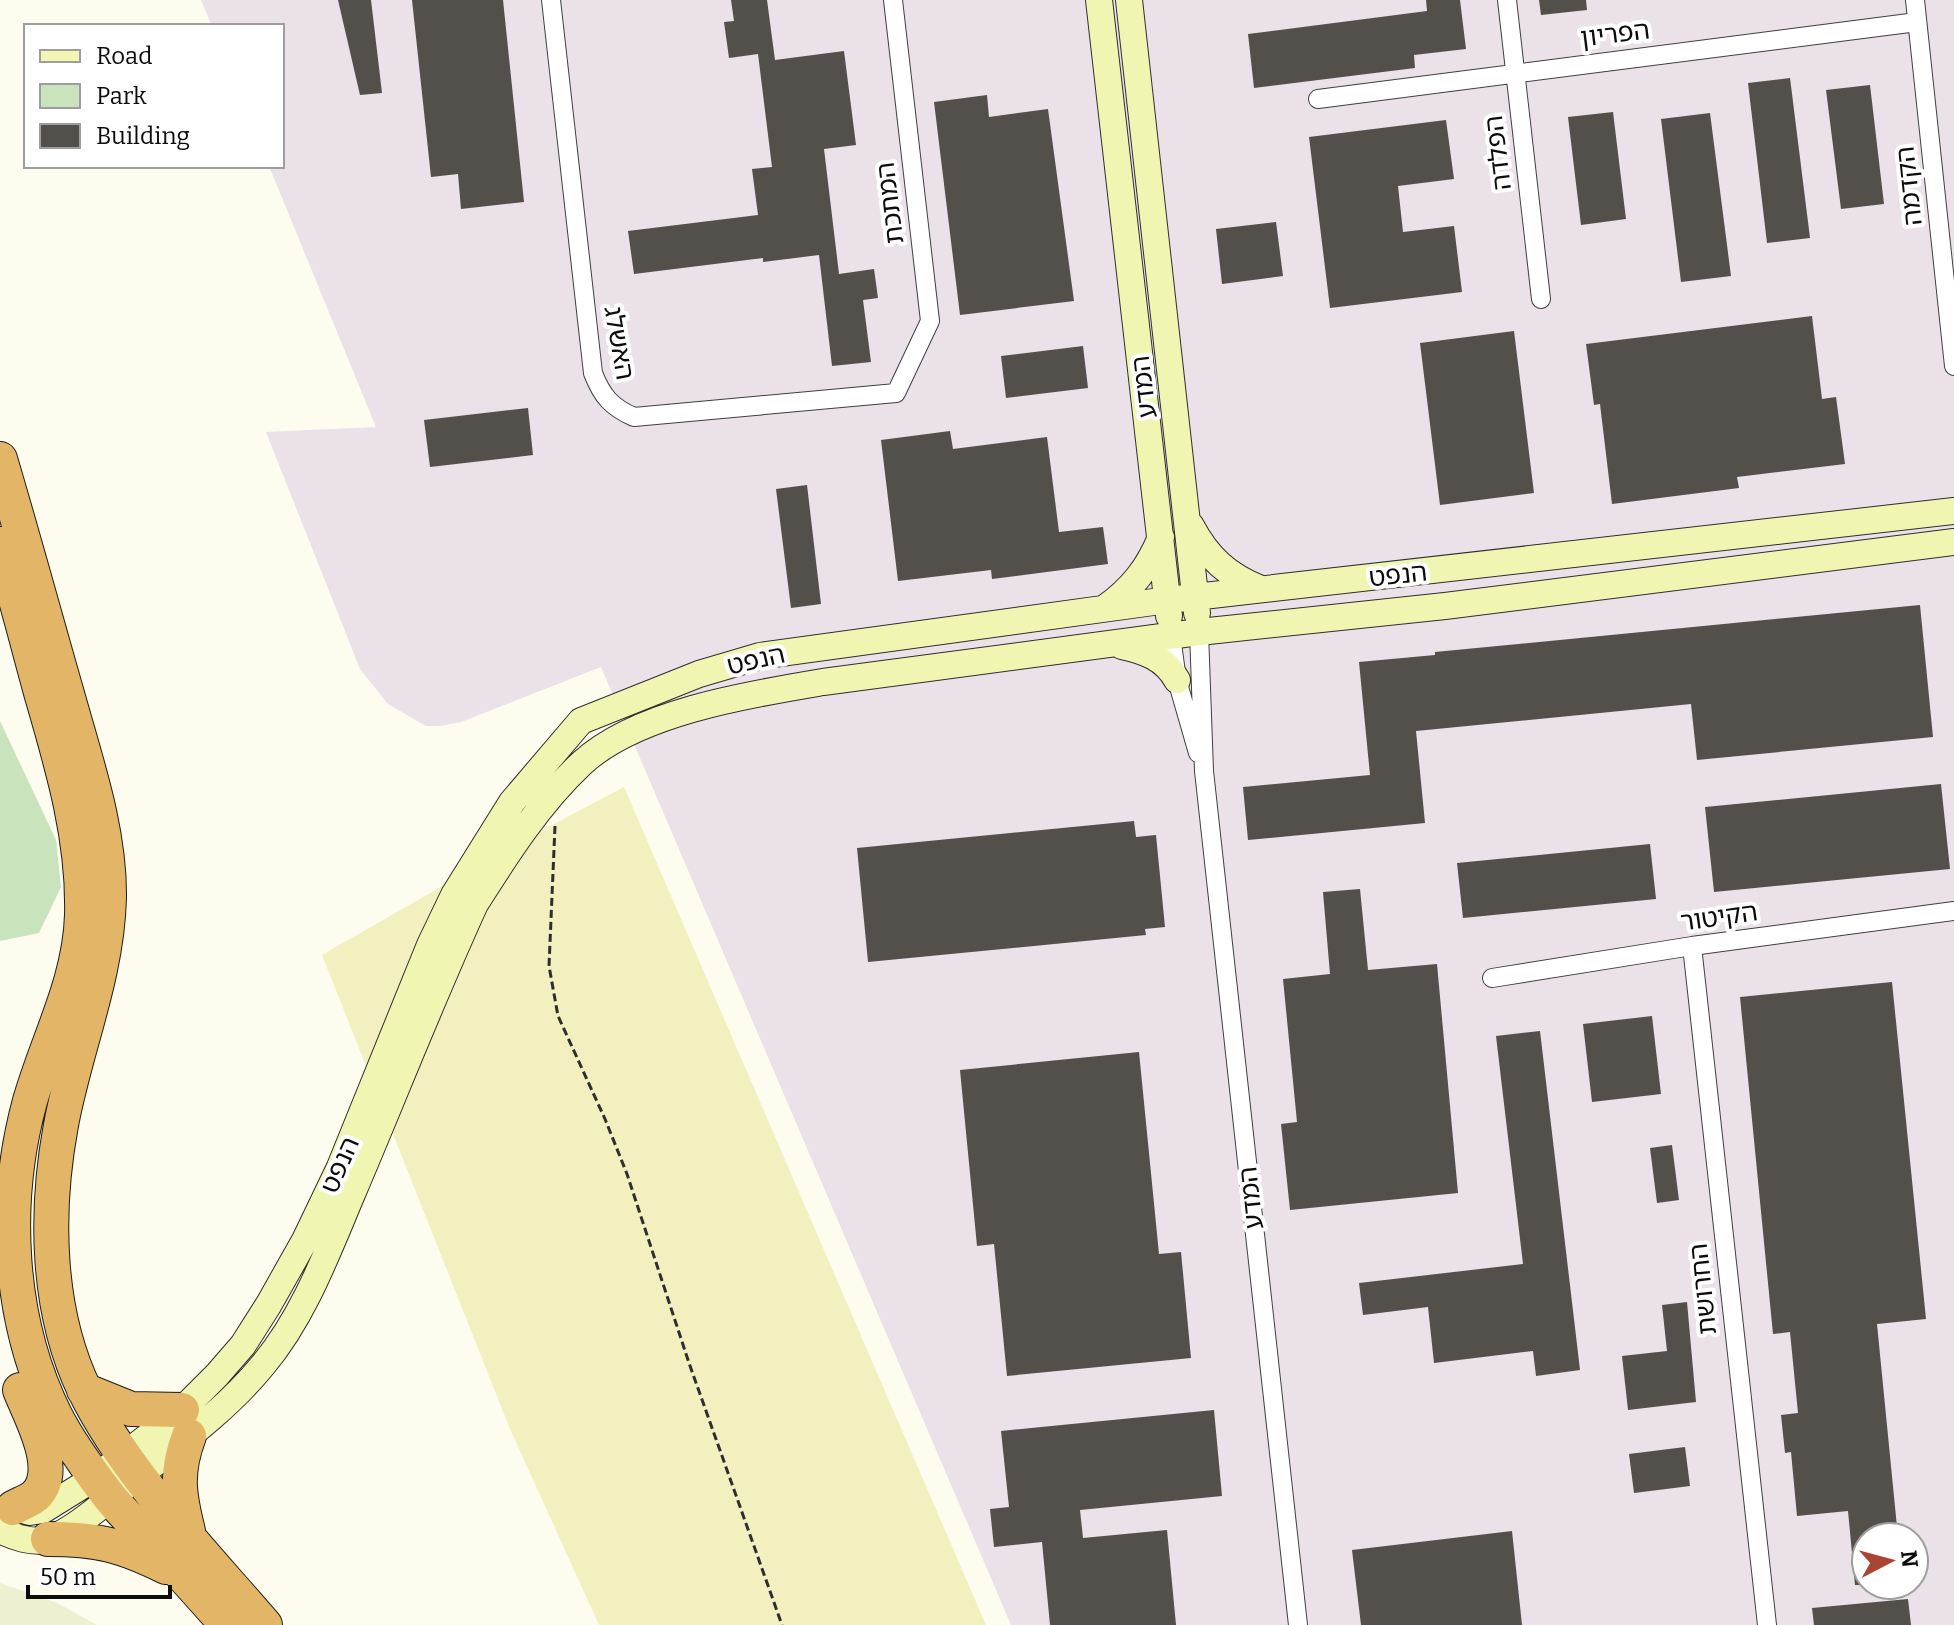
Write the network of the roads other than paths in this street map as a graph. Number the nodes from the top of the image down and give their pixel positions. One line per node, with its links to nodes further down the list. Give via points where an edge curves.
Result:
1 (551, 0): 12 (street, האשלג, via 593,373 602,396 634,417)
2 (893, 0): 12 (street, המתכת, via 930,321)
3 (1099, 0): 16 (street, המדע)
4 (1129, 0): 15 (street, המדע)
5 (1507, 0): 8 (street, הפלדה)
6 (1915, 0): 7 (street, הקדמה)
7 (1917, 22): 8 (street, הפריון); 11 (street, הקדמה)
8 (1515, 73): 9 (street, הפריון); 10 (street, הפלדה)
9 (1318, 99)
10 (1541, 299)
11 (1954, 366)
12 (896, 393)
13 (0, 459): 32 (highway, via 94,791 106,857 106,941 65,1102 52,1207 51,1247 63,1325)
14 (1954, 511): 19 (street, הנפט)
15 (1187, 518): 19 (street, via 1220,567); 20 (street, המדע)
16 (1161, 537): 21 (street, המדע); 22 (street, via 1140,577)
17 (1954, 542): 23 (street, הנפט)
18 (0, 544): 31 (highway, via 72,802 82,916 68,997 30,1101 20,1153 14,1205)
19 (1264, 590): 20 (street, הנפט)
20 (1195, 597): 21 (street, הנפט); 23 (street, המדע)
21 (1168, 600): 22 (street, הנפט); 24 (street, המדע)
22 (1103, 609): 33 (street, הנפט, via 760,656 581,721 512,802 454,895 305,1240 243,1345)
23 (1199, 632): 24 (street, הנפט); 27 (street, המדע)
24 (1171, 636): 25 (street, הנפט); 26 (street, המדע)
25 (1110, 644): 26 (street, via 1153,656); 33 (street, הנפט, via 767,691 648,725 583,762 520,835 475,904 294,1320 234,1397)
26 (1177, 680): 27 (street, המדע)
27 (1204, 771): 42 (street, המדע)
28 (1954, 911): 29 (street, הקיטור)
29 (1692, 946): 30 (street, הקיטור); 43 (street, החרושת)
30 (1492, 978)
31 (16, 1271): 35 (highway, via 21,1317 42,1387); 36 (highway, via 10,1323 14,1376 46,1459 35,1497)
32 (84, 1390): 33 (highway); 34 (highway)
33 (185, 1423): 34 (street, הנפט); 37 (highway, via 178,1473)
34 (131, 1465): 35 (street, הנפט); 37 (highway)
35 (103, 1488): 36 (street, הנפט, via 43,1510); 38 (street, הנפט); 39 (highway)
36 (4, 1512): 38 (street, via 28,1539)
37 (189, 1535): 41 (highway)
38 (48, 1539): 39 (highway, via 103,1541)
39 (183, 1575): 40 (highway)
40 (227, 1625)
41 (265, 1625)
42 (1298, 1625)
43 (1767, 1625)

